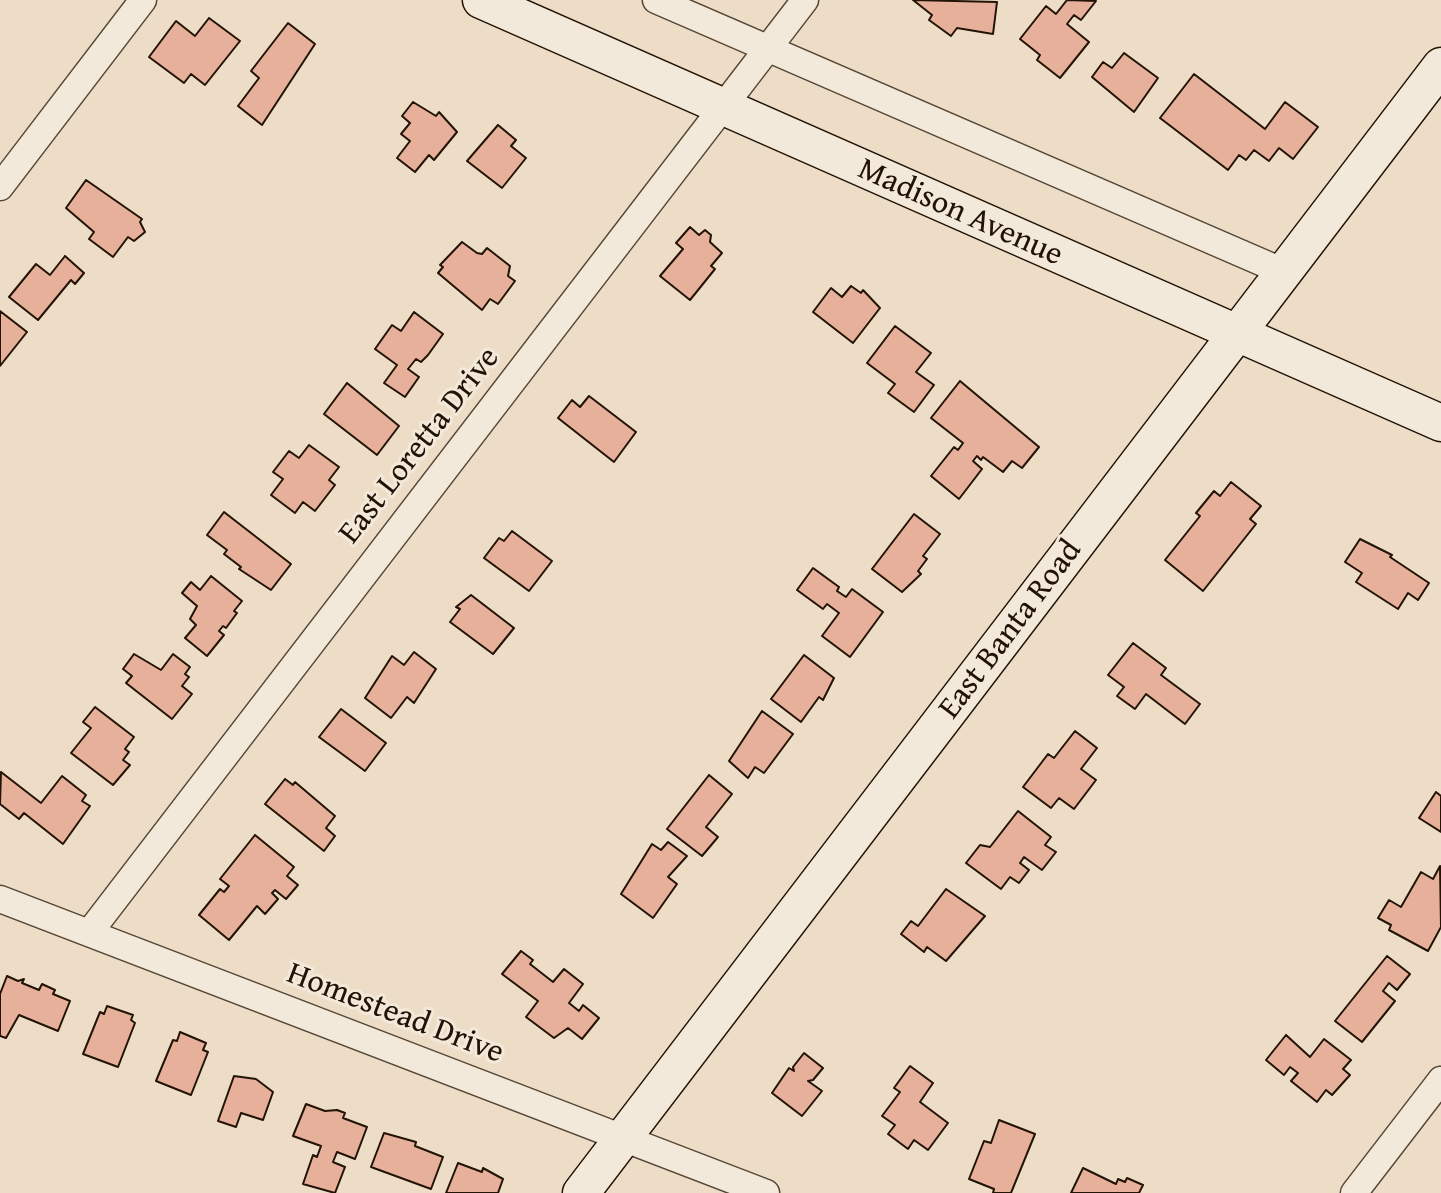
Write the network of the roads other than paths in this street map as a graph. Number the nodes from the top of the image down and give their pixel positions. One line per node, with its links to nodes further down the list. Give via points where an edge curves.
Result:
1 (143, 0): 8 (street)
2 (481, 0): 7 (street, Madison Avenue)
3 (656, 0): 5 (street)
4 (805, 0): 5 (street, East Loretta Drive)
5 (768, 48): 7 (street, East Loretta Drive); 9 (street)
6 (1441, 66): 9 (street, East Banta Road)
7 (722, 107): 10 (street, Madison Avenue); 13 (street, East Loretta Drive)
8 (0, 187)
9 (1284, 272): 10 (street, East Banta Road)
10 (1237, 335): 11 (street, Madison Avenue); 15 (street, East Banta Road)
11 (1441, 423)
12 (0, 899): 13 (street, Homestead Drive)
13 (89, 933): 15 (street, Homestead Drive)
14 (1441, 1080): 18 (street)
15 (624, 1138): 16 (street, East Banta Road); 17 (street, Homestead Drive)
16 (581, 1193)
17 (766, 1193)
18 (1354, 1193)

